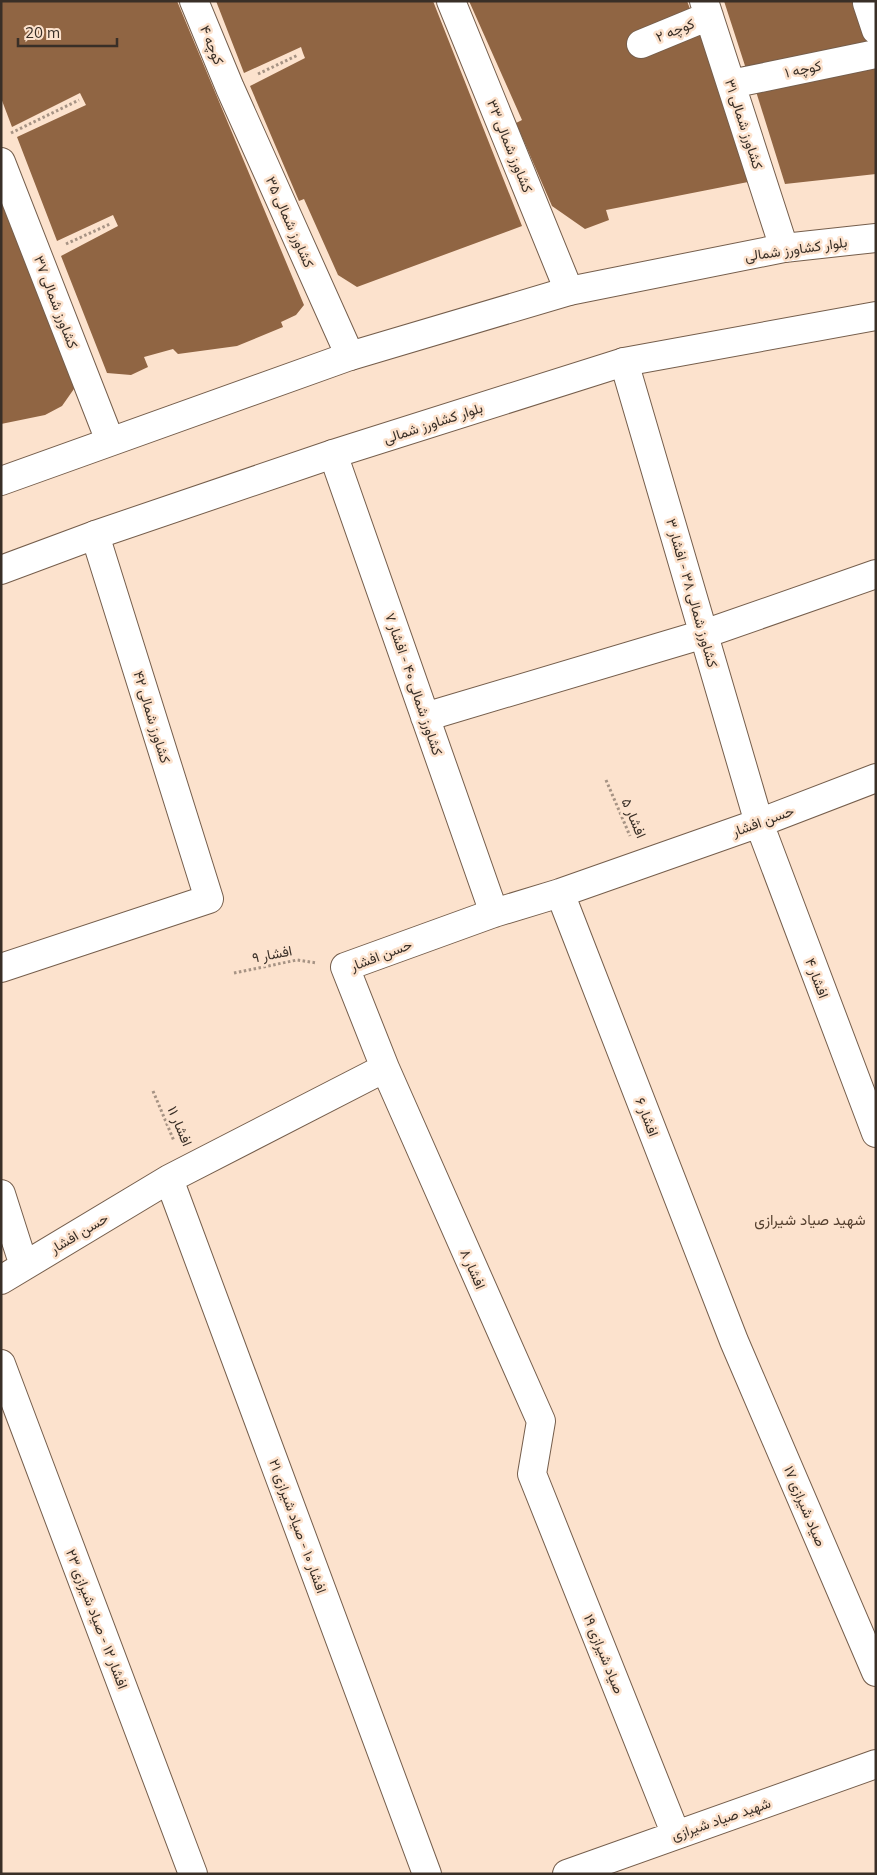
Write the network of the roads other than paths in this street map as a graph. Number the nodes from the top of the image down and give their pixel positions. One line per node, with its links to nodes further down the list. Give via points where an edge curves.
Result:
1 (194, 1): 9 (street, کوچه ۴)
2 (451, 1): 13 (street, کشاورز شمالی ۳۳)
3 (866, 3): 5 (street)
4 (707, 9): 6 (street, کوچه ۲); 8 (street, کشاورز شمالی ۳۱)
5 (876, 30)
6 (641, 44)
7 (876, 54): 8 (street, کوچه ۱)
8 (731, 84): 12 (street, کشاورز شمالی ۳۱)
9 (230, 88): 15 (street, کشاورز شمالی ۳۵)
10 (1, 162): 17 (street, کشاورز شمالی ۳۷)
11 (876, 238): 12 (street, بلوار کشاورز شمالی)
12 (784, 248): 13 (street, بلوار کشاورز شمالی)
13 (569, 291): 15 (street, بلوار کشاورز شمالی)
14 (876, 316): 16 (street, بلوار کشاورز شمالی)
15 (350, 356): 17 (street, بلوار کشاورز شمالی)
16 (624, 362): 18 (street, بلوار کشاورز شمالی); 23 (street, کشاورز شمالی ۳۸ - افشار ۳)
17 (110, 442): 19 (street, بلوار کشاورز شمالی)
18 (333, 454): 20 (street, بلوار کشاورز شمالی); 24 (street, کشاورز شمالی ۴۰ - افشار ۷)
19 (1, 481)
20 (95, 535): 21 (street, بلوار کشاورز شمالی); 29 (street, کشاورز شمالی ۴۲, via 208,900)
21 (1, 570)
22 (876, 574): 23 (street)
23 (704, 634): 24 (street); 26 (street, کشاورز شمالی ۳۸ - افشار ۳)
24 (425, 717): 28 (street, کشاورز شمالی ۴۰ - افشار ۷)
25 (876, 778): 26 (street, حسن افشار)
26 (759, 823): 27 (street, حسن افشار); 31 (street, افشار ۴)
27 (560, 893): 28 (street, حسن افشار); 36 (street, افشار ۶)
28 (494, 914): 30 (street, حسن افشار, via 344,967)
29 (1, 968)
30 (385, 1068): 32 (street, حسن افشار); 38 (street, افشار ۸, via 541,1421)
31 (876, 1133)
32 (178, 1175): 34 (street, حسن افشار); 43 (street, افشار ۱۰ - صیاد شیرازی ۲۱)
33 (1, 1194): 34 (street)
34 (24, 1266): 35 (street, حسن افشار)
35 (1, 1280)
36 (734, 1341): 39 (street, صیاد شیرازی ۱۷)
37 (1, 1364): 42 (street, افشار ۱۲ - صیاد شیرازی ۲۳)
38 (532, 1474): 41 (street, صیاد شیرازی ۱۹)
39 (876, 1672)
40 (876, 1764): 41 (street, شهید صیاد شیرازی)
41 (676, 1834): 44 (street, شهید صیاد شیرازی)
42 (194, 1874)
43 (427, 1874)
44 (567, 1874)

